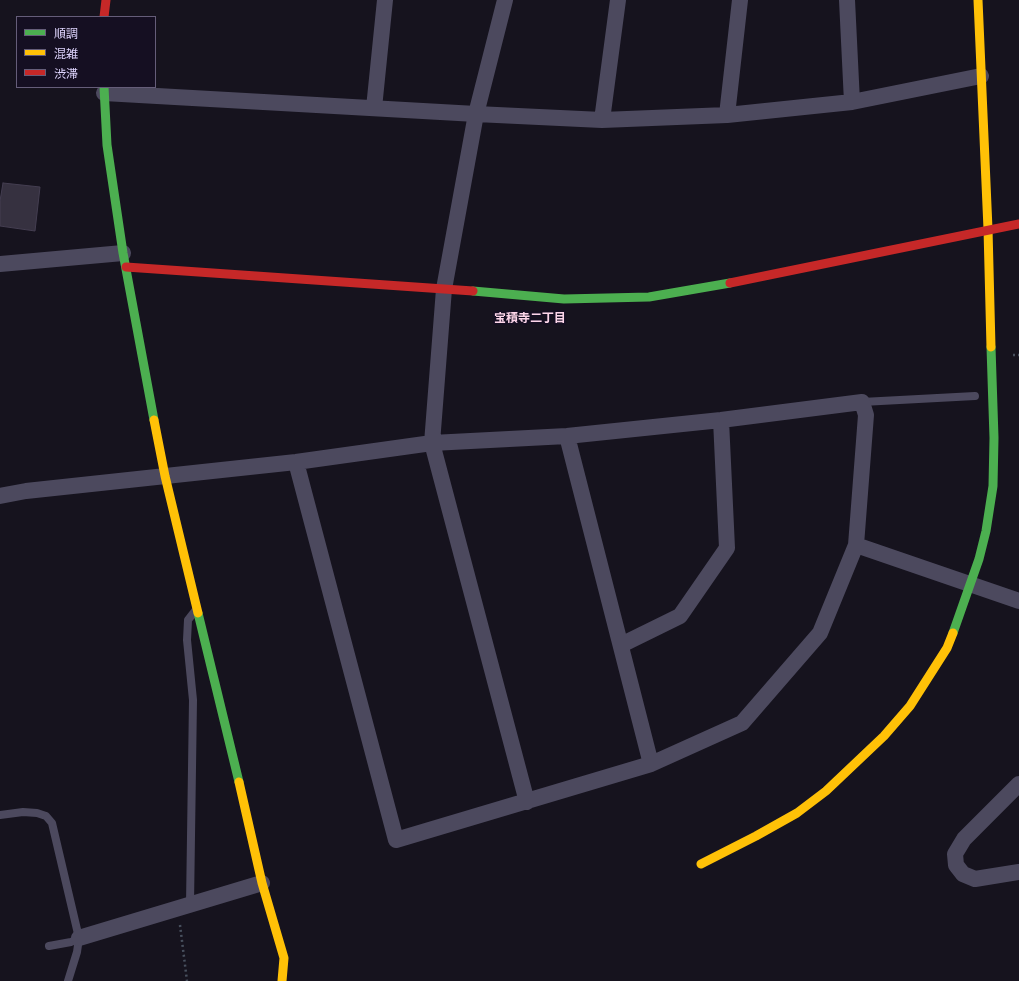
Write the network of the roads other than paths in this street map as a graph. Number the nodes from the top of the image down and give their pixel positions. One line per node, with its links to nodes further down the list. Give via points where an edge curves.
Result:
1 (106, 0): 8 (street)
2 (385, 0): 12 (street)
3 (505, 0): 13 (street)
4 (618, 0): 15 (street)
5 (740, 0): 14 (street)
6 (847, 0): 11 (street)
7 (978, 0): 9 (street)
8 (104, 16)
9 (981, 76): 11 (street); 17 (street)
10 (104, 90): 12 (street); 18 (street, via 106,145)
11 (852, 102): 14 (street)
12 (374, 108): 13 (street)
13 (476, 114): 15 (street); 20 (street)
14 (727, 115): 15 (street)
15 (602, 120)
16 (1019, 224): 17 (street)
17 (988, 229): 20 (street, via 758,278 649,297 564,299); 30 (street, via 993,486 986,531)
18 (124, 260): 19 (street); 20 (street); 27 (street)
19 (0, 264)
20 (444, 289): 25 (street)
21 (975, 396): 22 (lane)
22 (862, 402): 23 (street); 29 (street, via 866,414)
23 (721, 420): 24 (street); 33 (street, via 727,548 680,616)
24 (567, 436): 25 (street); 33 (street)
25 (432, 443): 26 (street); 36 (street)
26 (296, 462): 27 (street); 36 (street, via 396,840)
27 (165, 476): 28 (street); 32 (street)
28 (0, 496)
29 (856, 545): 30 (street); 34 (street, via 820,633 742,722)
30 (971, 584): 31 (street); 38 (street, via 947,648 910,706 884,736 826,791 797,813)
31 (1019, 601)
32 (197, 609): 40 (street); 41 (lane, via 188,620 187,640 193,700)
33 (621, 645): 34 (street)
34 (651, 764): 36 (street)
35 (1019, 784): 39 (street, via 964,838 955,854 956,865 963,874 975,879)
36 (526, 802)
37 (0, 815): 42 (lane, via 36,813 46,816 52,823)
38 (701, 864)
39 (1019, 872)
40 (262, 883): 41 (street); 45 (street, via 284,958)
41 (184, 906): 42 (street)
42 (79, 938): 43 (lane); 44 (lane)
43 (48, 946)
44 (68, 981)
45 (282, 981)

